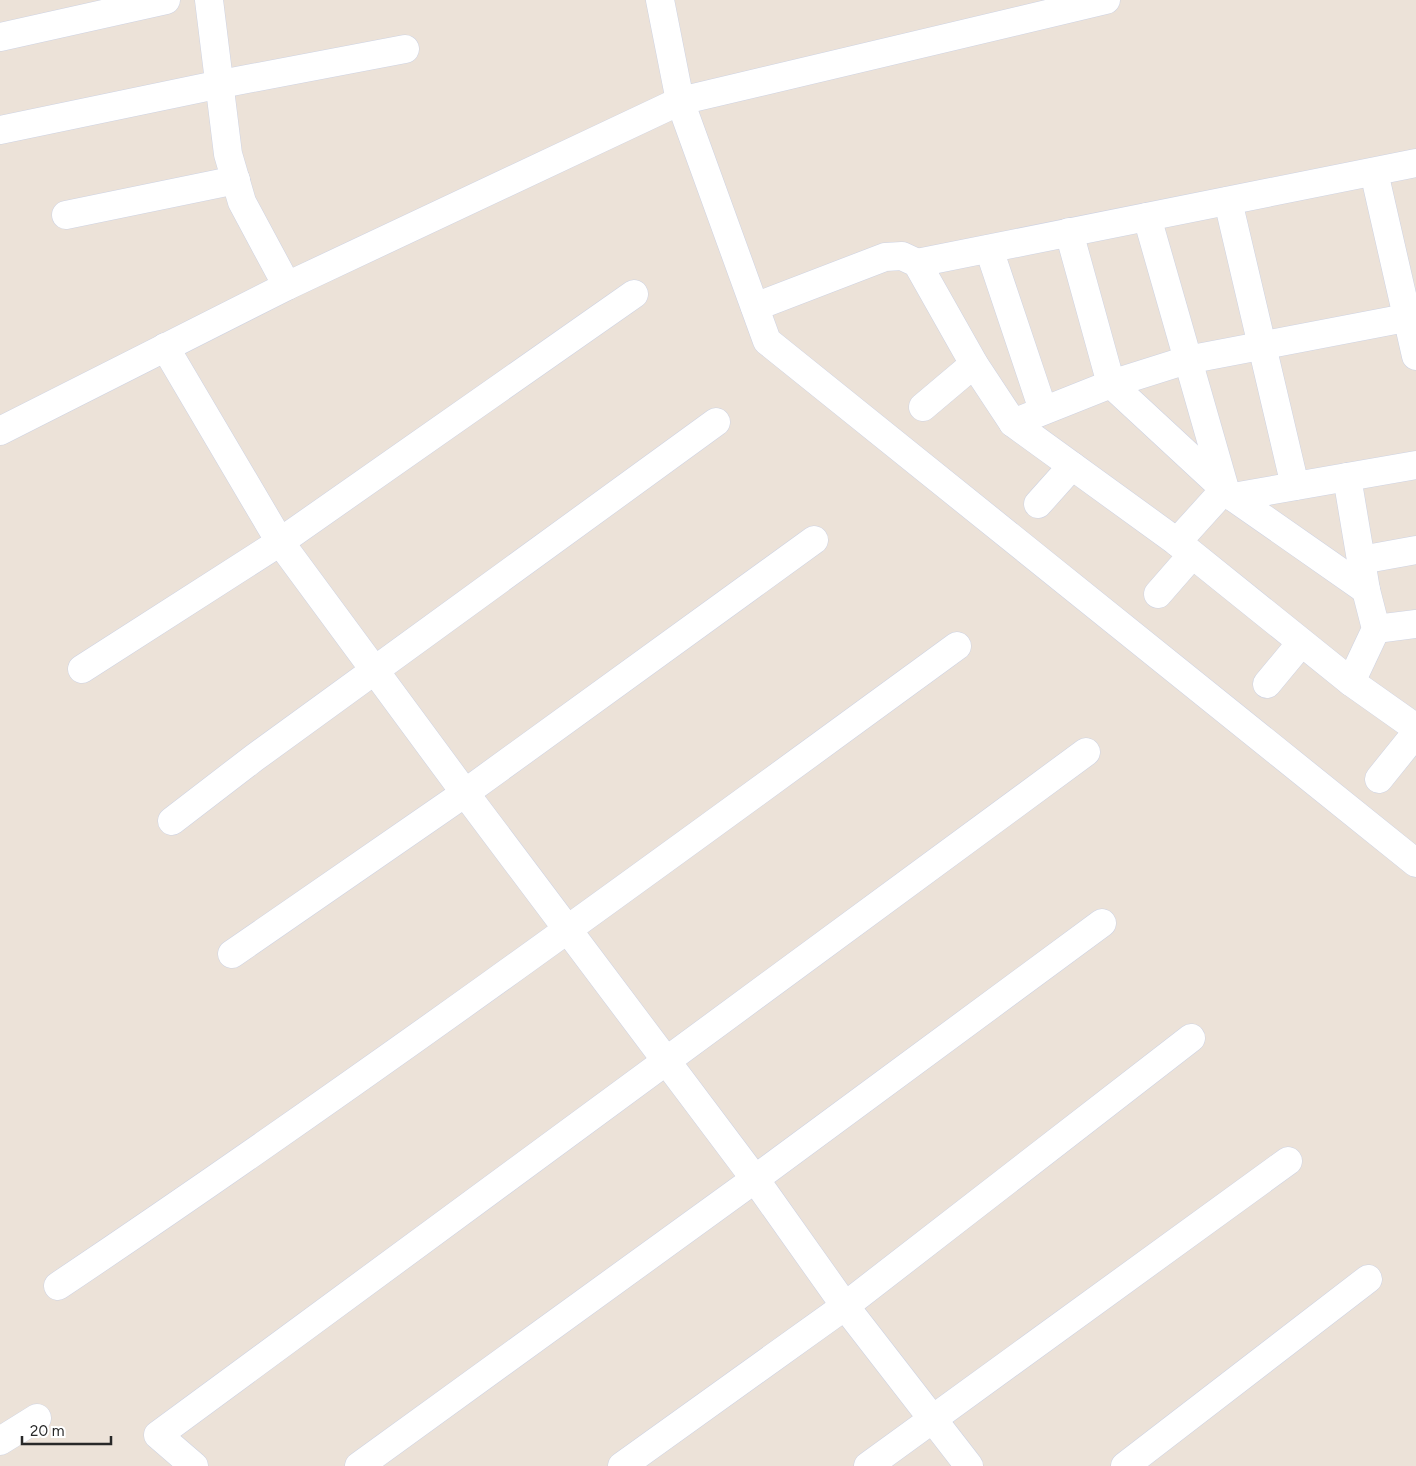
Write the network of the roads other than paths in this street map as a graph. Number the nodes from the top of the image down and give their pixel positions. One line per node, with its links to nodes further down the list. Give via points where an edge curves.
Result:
1 (166, 0): 5 (street)
2 (209, 0): 7 (street)
3 (660, 0): 8 (street)
4 (1106, 0): 8 (street)
5 (0, 37)
6 (405, 49): 7 (street)
7 (221, 84): 9 (street); 12 (street, via 228,154)
8 (680, 101): 19 (street); 21 (street)
9 (0, 130)
10 (1416, 163): 11 (street)
11 (1374, 172): 13 (street); 22 (street)
12 (236, 180): 14 (street); 19 (street, via 242,202)
13 (1228, 201): 15 (street); 23 (street)
14 (66, 214)
15 (1147, 217): 16 (street); 26 (street)
16 (1069, 232): 17 (street); 28 (street)
17 (989, 249): 18 (street); 30 (street)
18 (917, 263): 21 (street, via 902,256 885,257); 27 (street)
19 (287, 286): 24 (street)
20 (634, 294): 41 (street)
21 (755, 307): 60 (street, via 767,341)
22 (1411, 317): 23 (street); 25 (street)
23 (1262, 345): 26 (street); 37 (street)
24 (165, 347): 33 (street); 41 (street)
25 (1416, 356)
26 (1187, 360): 28 (street); 38 (street)
27 (974, 364): 29 (street); 32 (street)
28 (1111, 384): 30 (street); 38 (street)
29 (923, 407)
30 (1043, 410): 32 (street)
31 (716, 422): 52 (street)
32 (1013, 423): 35 (street)
33 (0, 431)
34 (1416, 465): 36 (street)
35 (1072, 466): 39 (street); 42 (street)
36 (1347, 477): 37 (street); 44 (street)
37 (1296, 486): 38 (street)
38 (1229, 493): 42 (street); 45 (street)
39 (1038, 504)
40 (814, 540): 58 (street)
41 (280, 542): 51 (street); 52 (street)
42 (1184, 548): 46 (street); 49 (street)
43 (1416, 550): 44 (street)
44 (1361, 560): 45 (street)
45 (1366, 590): 48 (street)
46 (1158, 594)
47 (1416, 624): 48 (street)
48 (1376, 630): 53 (street)
49 (1301, 642): 53 (street); 54 (street)
50 (957, 646): 62 (street)
51 (82, 669)
52 (375, 671): 58 (street); 59 (street)
53 (1351, 682): 55 (street)
54 (1267, 684)
55 (1414, 725): 57 (street)
56 (1086, 752): 65 (street)
57 (1379, 779)
58 (465, 793): 62 (street); 63 (street)
59 (172, 821)
60 (1416, 863)
61 (1102, 923): 67 (street)
62 (568, 930): 65 (street); 69 (street, via 181,1204)
63 (232, 954)
64 (1191, 1038): 70 (street)
65 (667, 1059): 67 (street); 74 (street, via 158,1434)
66 (1288, 1161): 72 (street)
67 (756, 1179): 70 (street); 75 (street)
68 (1368, 1279): 79 (street)
69 (58, 1286)
70 (845, 1306): 72 (street); 76 (street)
71 (37, 1418): 73 (street)
72 (932, 1418): 77 (street); 78 (street)
73 (0, 1441)
74 (194, 1466)
75 (360, 1466)
76 (622, 1466)
77 (868, 1466)
78 (969, 1466)
79 (1125, 1466)

